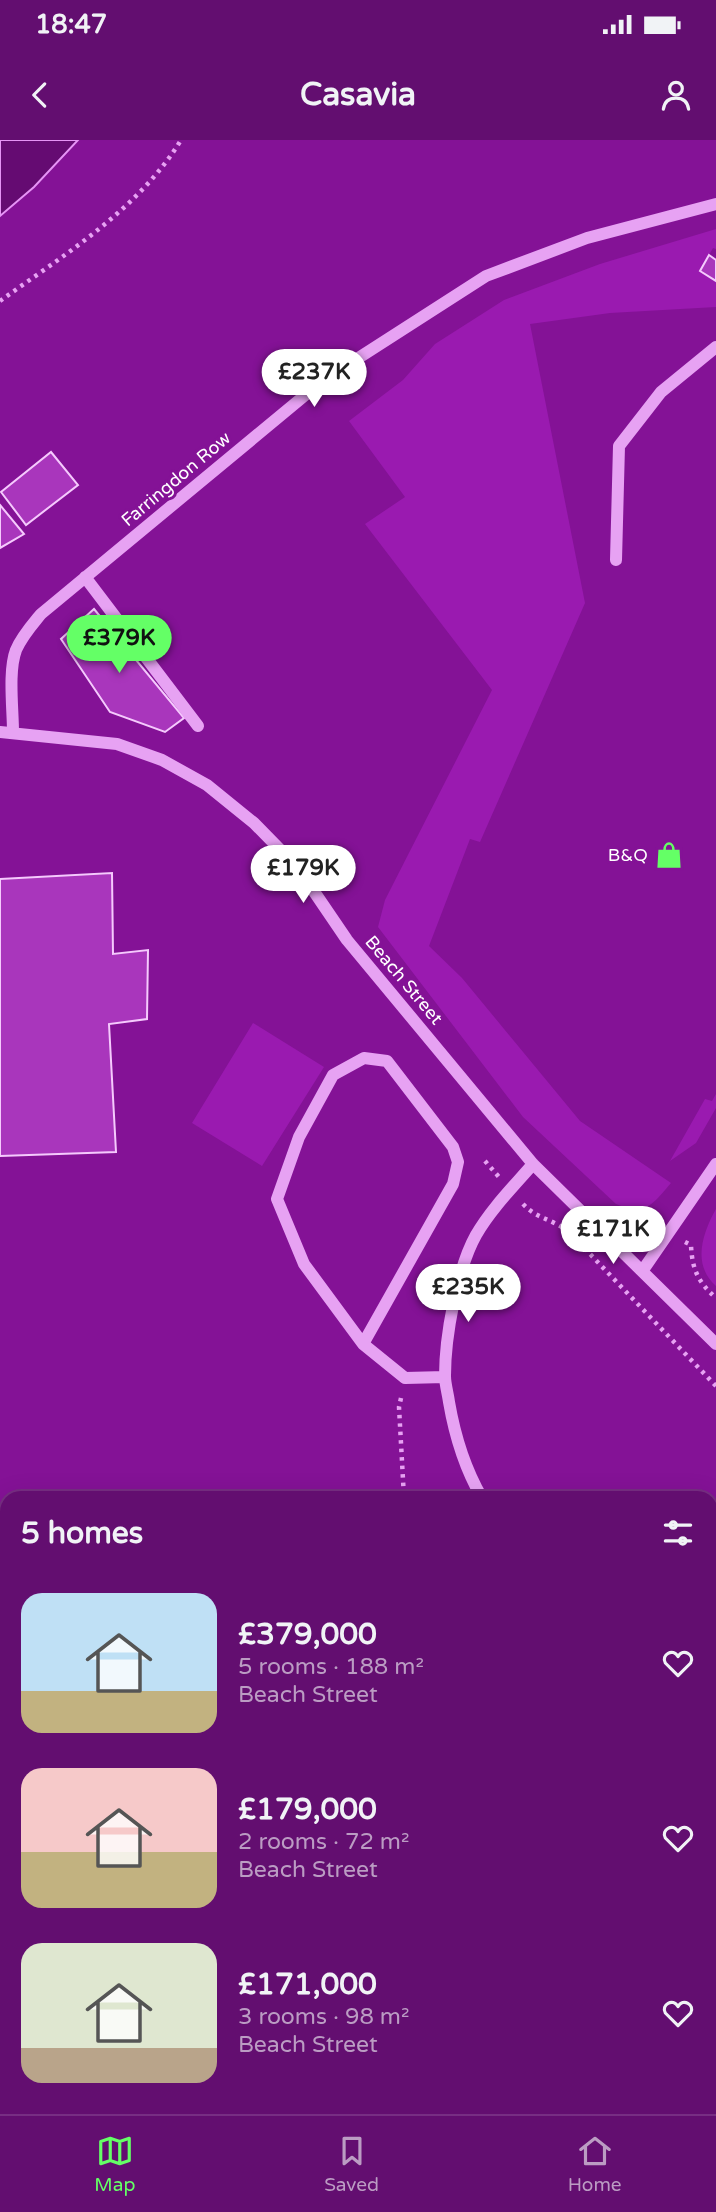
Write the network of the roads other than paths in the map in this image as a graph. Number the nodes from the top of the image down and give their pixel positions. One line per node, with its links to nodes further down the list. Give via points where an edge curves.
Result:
1 (716, 204): 4 (street, Farringdon Row, via 587,238 486,276 321,382)
2 (716, 347): 3 (street, via 662,392 618,446)
3 (616, 559)
4 (85, 577): 5 (street); 6 (street, Farringdon Row, via 41,614 15,652)
5 (198, 726)
6 (7, 732): 7 (street, Beach Street, via 117,744 162,760 207,785 254,823 298,869 348,940)
7 (533, 1164): 9 (street, Beach Street); 12 (street, via 475,1236 454,1303)
8 (716, 1164): 9 (street)
9 (643, 1270): 11 (street, Beach Street)
10 (363, 1344): 10 (street, via 304,1264 277,1199 299,1137 333,1075 364,1058 387,1061 453,1147 458,1162 453,1184); 12 (street, via 405,1378)
11 (716, 1344)
12 (445, 1377): 13 (street, via 456,1440)
13 (478, 1491)

